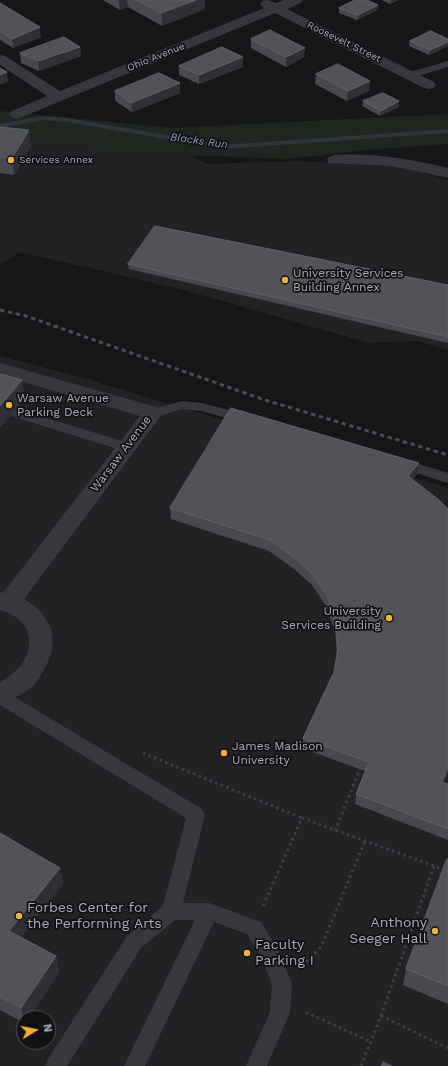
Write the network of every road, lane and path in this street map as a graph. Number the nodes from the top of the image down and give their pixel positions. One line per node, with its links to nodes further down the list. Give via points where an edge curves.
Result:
1 (258, 0): 3 (street, Roosevelt Street)
2 (296, 0): 3 (street, Ohio Avenue)
3 (275, 8): 6 (street, Roosevelt Street); 8 (street, Ohio Avenue)
4 (0, 59): 8 (street)
5 (448, 64): 6 (lane)
6 (411, 75): 7 (street, Roosevelt Street)
7 (429, 85)
8 (59, 97): 9 (street, Ohio Avenue)
9 (17, 114)
10 (335, 160): 11 (street, via 390,160)
11 (448, 173)
12 (0, 369): 14 (street, Warsaw Avenue)
13 (13, 412): 16 (lane)
14 (153, 413): 15 (lane, via 182,405 202,407); 16 (street, Warsaw Avenue)
15 (262, 423)
16 (127, 447): 19 (street, Warsaw Avenue)
17 (389, 460): 18 (lane)
18 (448, 478)
19 (5, 602): 20 (street, Warsaw Avenue, via 28,612 39,626 42,636 41,654 28,676)
20 (0, 693)
21 (0, 697): 22 (lane)
22 (115, 766): 24 (path, via 131,748); 29 (lane, via 196,815)
23 (360, 770): 25 (path)
24 (302, 818): 25 (path); 31 (path)
25 (336, 831): 26 (path)
26 (365, 841): 27 (path); 32 (path, via 321,947)
27 (434, 866): 28 (path); 33 (path)
28 (448, 871)
29 (171, 911): 30 (lane); 36 (lane, via 134,942)
30 (209, 912): 31 (lane); 37 (lane)
31 (254, 928): 32 (lane, via 270,954)
32 (282, 993): 34 (path); 38 (lane, via 280,1012)
33 (381, 1016): 34 (path); 35 (path)
34 (371, 1042): 39 (path)
35 (448, 1048)
36 (55, 1066)
37 (134, 1066)
38 (256, 1066)
39 (361, 1066)

